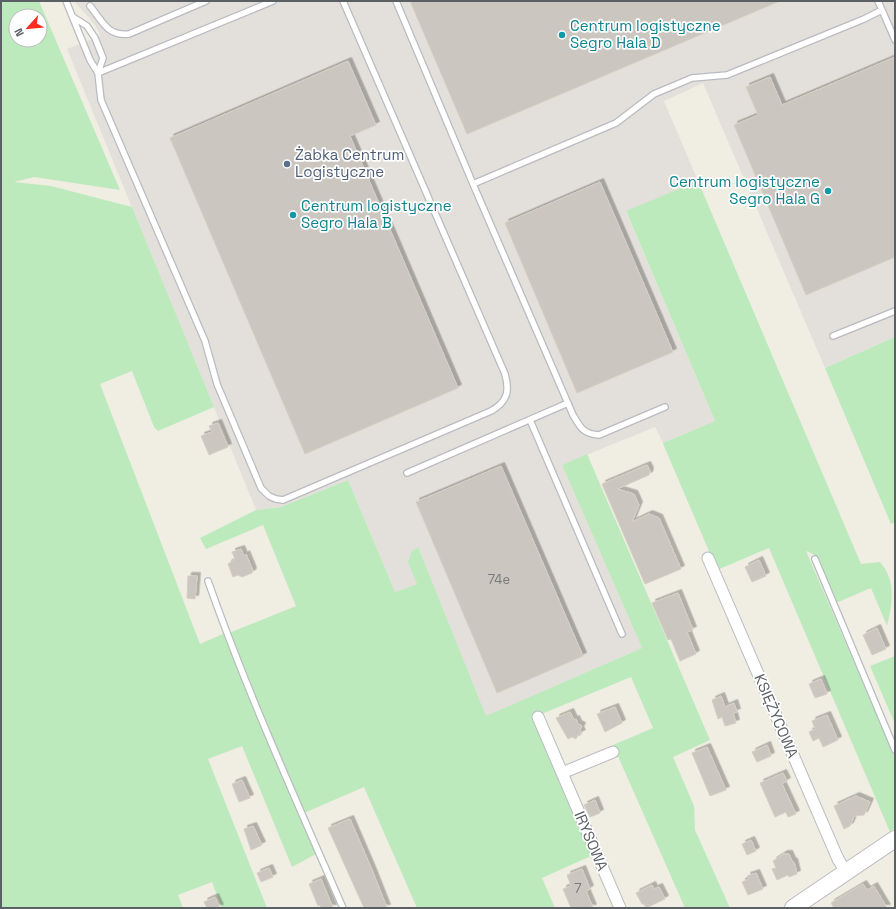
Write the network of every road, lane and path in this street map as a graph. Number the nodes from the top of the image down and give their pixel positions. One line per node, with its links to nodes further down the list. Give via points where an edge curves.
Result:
1 (66, 1): 9 (lane)
2 (206, 1): 7 (lane, via 122,35 109,31)
3 (273, 1): 11 (lane)
4 (343, 1): 11 (lane, via 505,374 508,387 503,402 491,411 283,500 269,496 261,488 217,384 205,341 101,100)
5 (396, 1): 12 (lane)
6 (878, 1): 8 (lane)
7 (90, 6)
8 (882, 10): 10 (lane); 12 (lane, via 727,75 692,78 654,94 616,123)
9 (72, 17): 11 (lane); 11 (lane, via 87,26 95,38 103,58)
10 (895, 40)
11 (98, 73)
12 (473, 184): 15 (lane)
13 (895, 311): 14 (lane)
14 (833, 336)
15 (568, 403): 16 (lane, via 582,430 587,434 604,433); 17 (lane)
16 (665, 407)
17 (530, 420): 18 (lane); 22 (lane)
18 (408, 473)
19 (708, 558): 28 (street, KSIĘŻYCOWA, via 838,859)
20 (815, 560): 24 (lane)
21 (208, 581): 29 (lane, via 279,760)
22 (622, 634)
23 (538, 717): 26 (street, IRYSOWA)
24 (895, 750)
25 (613, 752): 26 (street)
26 (562, 773): 30 (street, IRYSOWA)
27 (895, 838): 28 (street)
28 (846, 872): 31 (street)
29 (343, 908)
30 (620, 908)
31 (792, 908)

